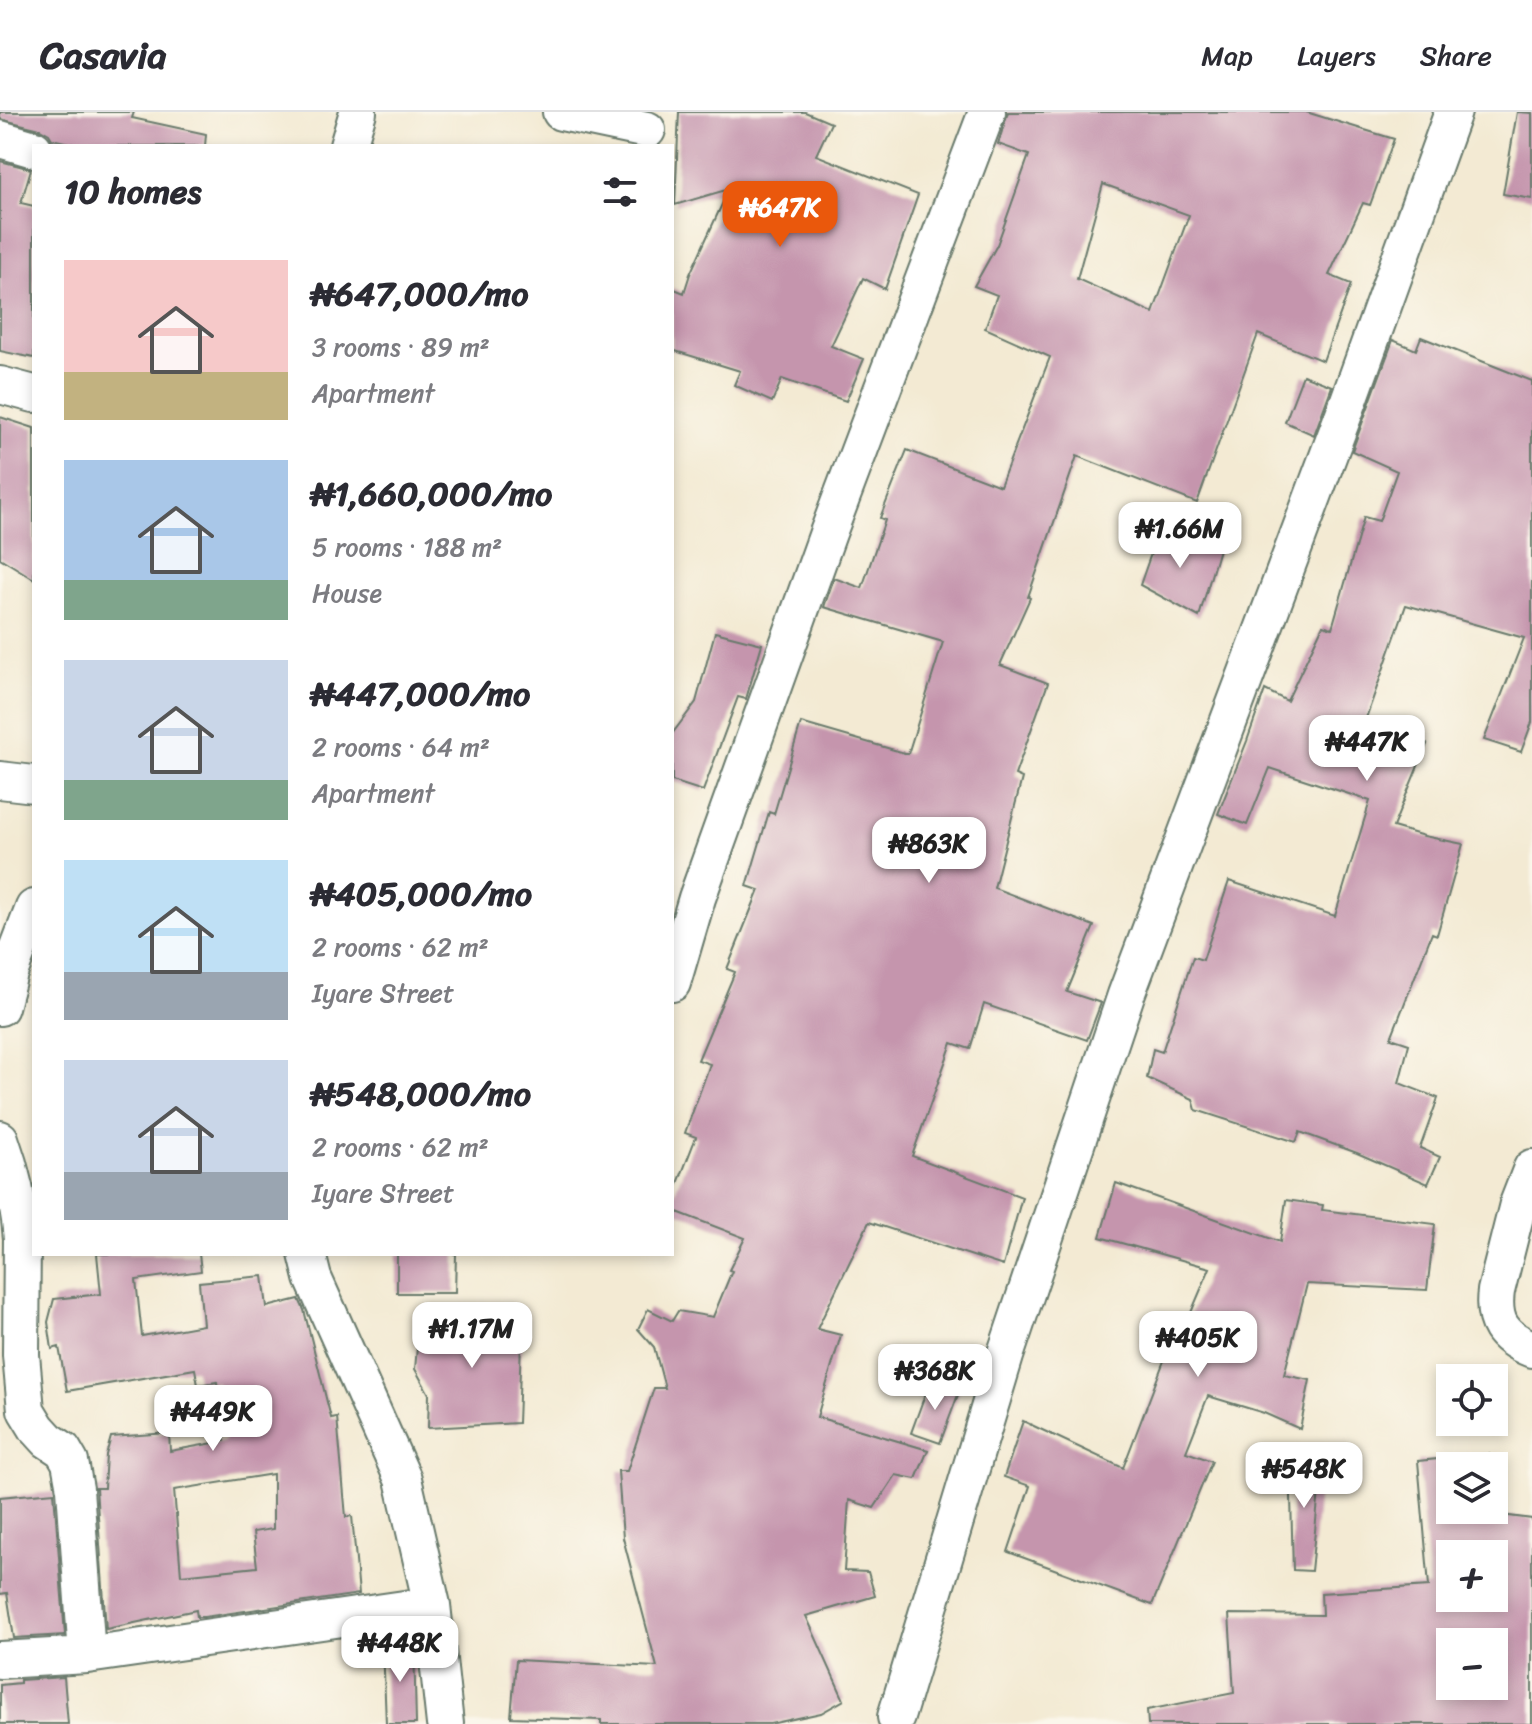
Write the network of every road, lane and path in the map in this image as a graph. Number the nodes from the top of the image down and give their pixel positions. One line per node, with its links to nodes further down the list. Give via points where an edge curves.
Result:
1 (358, 112): 7 (street)
2 (561, 112): 5 (street)
3 (987, 112): 14 (street, via 828,533)
4 (1453, 112): 23 (street, via 1126,995 1005,1356)
5 (647, 130)
6 (0, 139): 8 (street)
7 (349, 144)
8 (32, 148)
9 (0, 385): 10 (street)
10 (32, 393)
11 (0, 780): 12 (street)
12 (32, 784)
13 (32, 913): 15 (street)
14 (674, 976)
15 (0, 1007)
16 (0, 1139): 21 (street, via 21,1219 26,1410 70,1462)
17 (1532, 1168): 19 (street, via 1494,1305 1507,1336)
18 (308, 1256): 20 (street, via 403,1479)
19 (1532, 1349)
20 (432, 1605): 21 (street); 24 (street)
21 (87, 1655): 22 (street)
22 (0, 1660)
23 (896, 1717)
24 (445, 1724)

